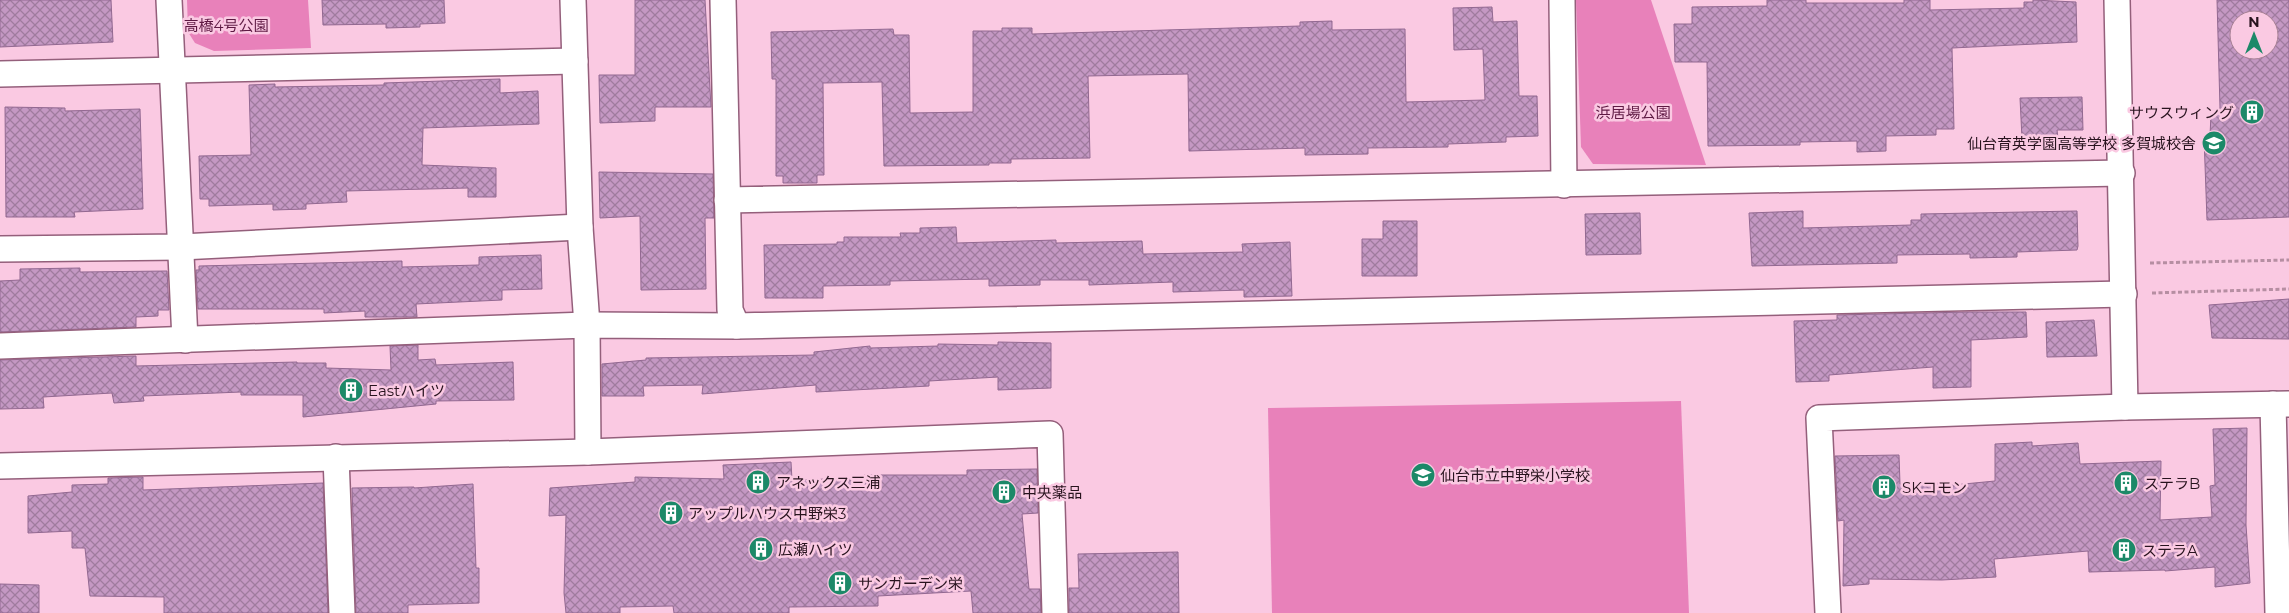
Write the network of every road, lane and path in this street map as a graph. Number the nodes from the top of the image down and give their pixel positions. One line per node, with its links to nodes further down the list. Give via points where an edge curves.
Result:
1 (169, 0): 7 (street)
2 (573, 0): 6 (street)
3 (723, 0): 11 (street)
4 (1562, 0): 10 (street)
5 (2117, 0): 9 (street)
6 (575, 61): 7 (street); 12 (street)
7 (171, 71): 8 (street); 13 (street)
8 (0, 74)
9 (2122, 173): 10 (street); 18 (street)
10 (1564, 185): 11 (street)
11 (727, 200): 20 (street, via 730,310)
12 (580, 227): 13 (street); 19 (street)
13 (181, 247): 14 (street); 21 (street)
14 (0, 249)
15 (2289, 260): 16 (path, via 2147,263)
16 (2147, 271)
17 (2289, 289): 18 (path)
18 (2124, 294): 20 (street); 24 (street)
19 (587, 325): 20 (street); 21 (street); 25 (street)
20 (737, 326)
21 (185, 340): 22 (street)
22 (0, 346)
23 (2281, 404): 24 (street); 31 (street)
24 (2125, 407): 30 (street, via 1820,418)
25 (588, 452): 26 (street); 29 (street, via 1050,434)
26 (336, 456): 27 (street); 28 (street)
27 (0, 466)
28 (342, 613)
29 (1055, 613)
30 (1828, 613)
31 (2278, 613)

